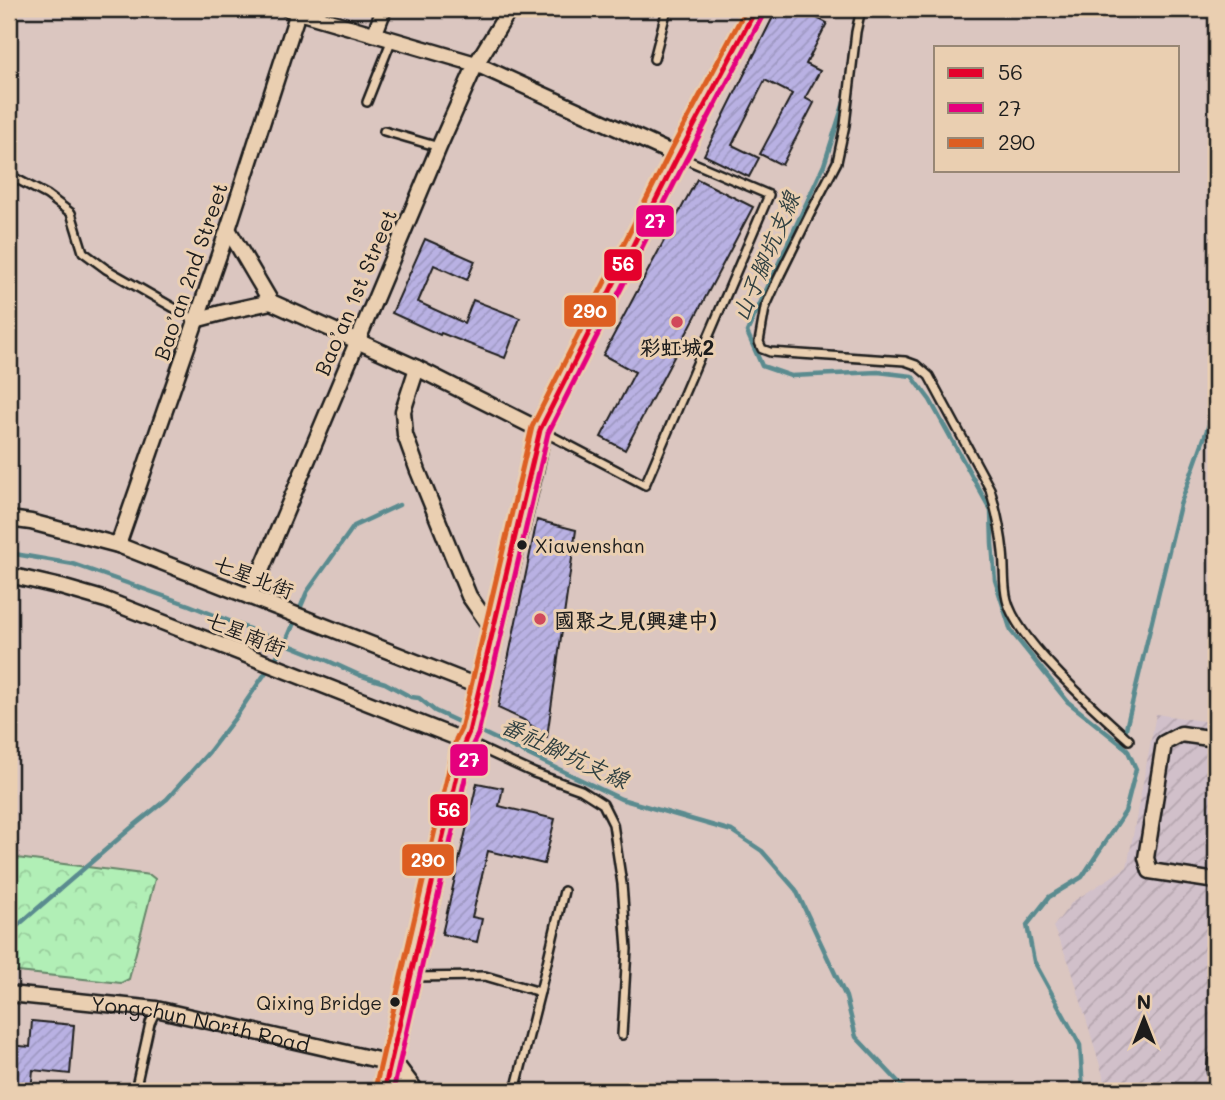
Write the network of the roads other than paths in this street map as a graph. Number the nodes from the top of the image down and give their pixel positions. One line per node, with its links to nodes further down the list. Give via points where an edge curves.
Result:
1 (384, 9): 7 (street)
2 (510, 9): 10 (street, Bao’an 1st Street)
3 (667, 9): 9 (lane)
4 (756, 9): 14 (main road)
5 (861, 9): 30 (lane, via 837,162 765,308 758,342 770,352 905,361 929,376 990,489 1003,551 1007,601 1021,629 1050,664)
6 (295, 10): 7 (street); 16 (street, Bao’an 2nd Street)
7 (375, 33): 8 (street)
8 (392, 38): 10 (street); 11 (lane)
9 (654, 59)
10 (476, 64): 13 (street, Bao’an 1st Street); 14 (street)
11 (367, 102)
12 (384, 131): 13 (lane)
13 (439, 147): 19 (street, Bao’an 1st Street)
14 (678, 156): 21 (main road); 21 (lane, via 769,195 645,485)
15 (9, 174): 18 (lane, via 71,214 83,251)
16 (228, 229): 17 (street); 18 (street, Bao’an 2nd Street)
17 (271, 302): 18 (street); 19 (street)
18 (195, 320): 23 (street, Bao’an 2nd Street)
19 (357, 340): 20 (street); 25 (street, Bao’an 1st Street)
20 (416, 368): 21 (street); 26 (street, via 403,411 405,435 469,596)
21 (540, 430): 26 (main road)
22 (9, 519): 23 (street, 七星北街)
23 (118, 545): 25 (street, 七星北街)
24 (9, 575): 28 (street, 七星南街, via 106,600)
25 (250, 597): 27 (street, 七星北街)
26 (494, 632): 27 (main road)
27 (479, 694): 28 (main road)
28 (467, 737): 33 (main road); 37 (lane, via 603,804 613,824 622,884 626,949)
29 (1216, 739): 31 (street, via 1181,734 1164,743 1146,858 1150,870)
30 (1129, 740)
31 (1216, 881)
32 (564, 891): 34 (lane)
33 (412, 977): 34 (lane, via 485,976); 39 (main road)
34 (540, 992): 45 (lane)
35 (9, 994): 36 (street, Yongchun North Road)
36 (156, 1009): 39 (street, Yongchun North Road); 41 (lane)
37 (622, 1035)
38 (1216, 1060): 40 (street)
39 (391, 1063): 42 (main road); 43 (main road); 44 (main road)
40 (1216, 1071)
41 (135, 1091)
42 (384, 1091)
43 (401, 1091)
44 (412, 1091)
45 (515, 1091)

